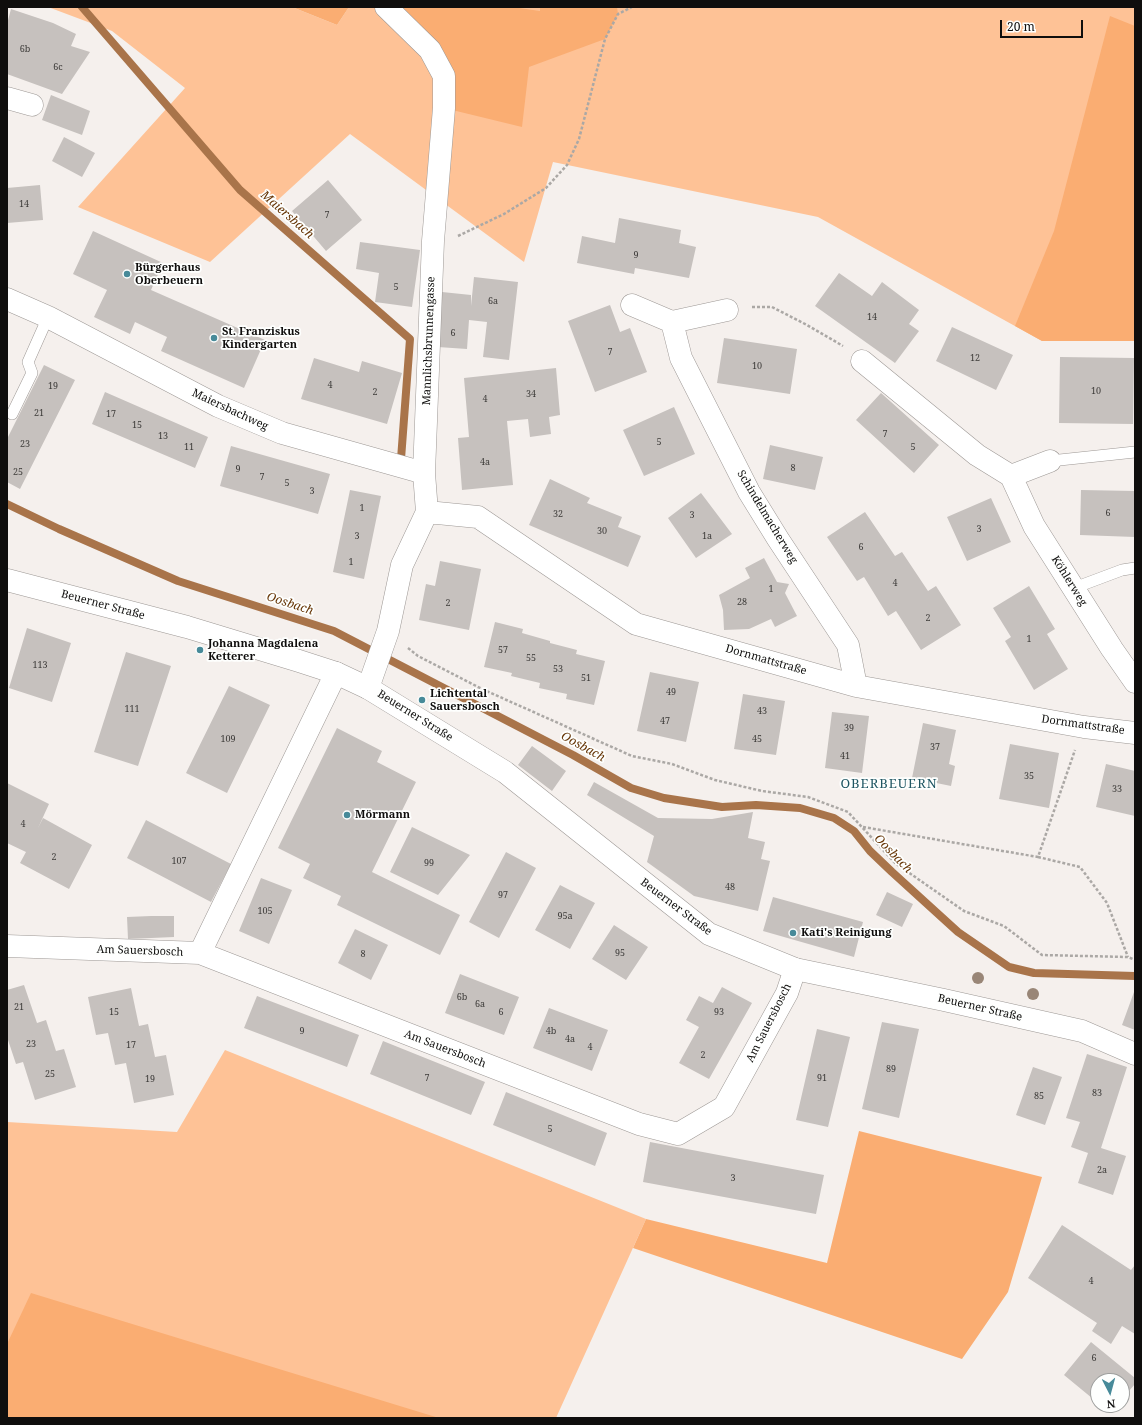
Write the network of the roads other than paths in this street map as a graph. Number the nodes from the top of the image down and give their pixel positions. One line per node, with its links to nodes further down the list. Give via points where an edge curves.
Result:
1 (386, 7): 13 (street, Mannlichsbrunnengasse, via 430,50 444,76 444,108 433,241)
2 (7, 98): 3 (street)
3 (32, 105)
4 (7, 299): 7 (street, Maiersbachweg)
5 (632, 305): 8 (street)
6 (727, 310): 8 (street)
7 (48, 317): 10 (lane, via 28,362 32,373); 13 (street, Maiersbachweg, via 218,406 282,433)
8 (672, 322): 21 (street, Schindelmacherweg, via 681,358 749,492 848,645)
9 (862, 361): 14 (street, via 977,455)
10 (12, 414)
11 (1135, 452): 12 (lane)
12 (1050, 461): 14 (street)
13 (424, 473): 15 (street, Mannlichsbrunnengasse)
14 (1011, 476): 18 (street, Köhlerweg, via 1034,526)
15 (427, 512): 21 (street, Dornmattstraße, via 478,517 636,624); 22 (street, Mannlichsbrunnengasse, via 402,565 386,634)
16 (1135, 568): 18 (lane, via 1122,570)
17 (7, 580): 19 (street, Beuerner Straße, via 187,627)
18 (1074, 588): 20 (street, Köhlerweg)
19 (336, 673): 22 (street, Beuerner Straße); 25 (street)
20 (1135, 682)
21 (856, 686): 23 (street, Dornmattstraße, via 1084,727)
22 (368, 688): 26 (street, Beuerner Straße, via 505,772 709,934)
23 (1135, 733)
24 (7, 946): 25 (street, Am Sauersbosch)
25 (200, 953): 26 (street, Am Sauersbosch, via 639,1124 678,1134 724,1107 787,993)
26 (795, 969): 27 (street, Beuerner Straße, via 1082,1031)
27 (1135, 1054)

